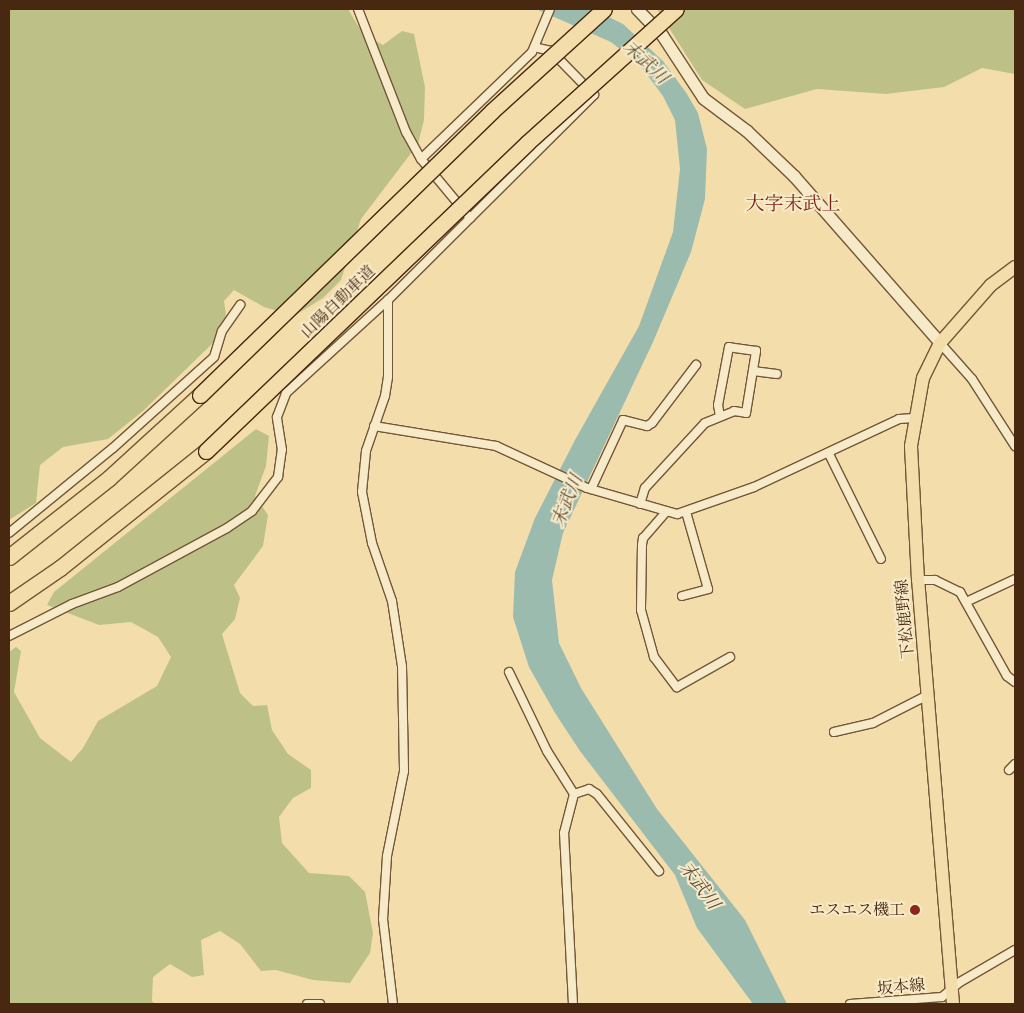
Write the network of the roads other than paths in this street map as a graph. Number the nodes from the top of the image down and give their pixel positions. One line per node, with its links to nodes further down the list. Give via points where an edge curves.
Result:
1 (358, 9): 7 (street, via 392,100)
2 (550, 9): 6 (street)
3 (604, 9): 26 (highway, 山陽自動車道, bridge, via 109,478)
4 (637, 9): 12 (street, via 662,35 703,98 747,131 794,176)
5 (676, 9): 32 (highway, 山陽自動車道, bridge, via 527,143 206,451 98,538)
6 (534, 47): 7 (street, via 514,72); 8 (street, via 551,51 594,95)
7 (421, 160): 8 (street)
8 (470, 218): 10 (street)
9 (1015, 267): 12 (main road, 下松鹿野線, via 991,285)
10 (388, 300): 18 (street, via 388,377); 33 (street, via 286,393 277,417 282,450 280,467 273,483 252,510 227,528 118,587 72,604)
11 (240, 305): 25 (street, via 222,331 214,357 112,448)
12 (940, 343): 17 (main road, 下松鹿野線, via 923,378); 19 (street, via 972,379)
13 (696, 365): 21 (street, via 647,426 623,420)
14 (753, 371): 15 (street); 16 (street, via 746,413 734,411); 16 (street, via 756,351 729,347 718,405)
15 (777, 374)
16 (720, 416): 22 (street, via 705,423 661,468 645,488)
17 (914, 418): 20 (street, via 900,419); 29 (main road, 下松鹿野線, via 912,493)
18 (374, 426): 21 (street, via 496,446); 45 (street, via 366,451 362,492 372,543 392,601 402,678 404,771 388,856 383,919)
19 (1015, 446)
20 (829, 454): 24 (street); 27 (street)
21 (589, 489): 22 (street)
22 (640, 504): 23 (street)
23 (666, 512): 24 (street); 34 (street, via 643,538 642,545 642,610 654,657 677,687)
24 (686, 512): 30 (street, via 708,589)
25 (9, 533)
26 (9, 556)
27 (881, 559)
28 (1015, 579): 31 (street)
29 (918, 580): 31 (street, via 946,584 960,592); 37 (main road, 下松鹿野線)
30 (682, 596)
31 (966, 602): 36 (street, via 1007,676)
32 (9, 603)
33 (9, 636)
34 (730, 657)
35 (509, 672): 39 (street, via 547,751)
36 (1015, 682)
37 (928, 695): 38 (street, via 874,723); 42 (main road, 下松鹿野線)
38 (834, 732)
39 (574, 794): 40 (street, via 589,789 597,794); 46 (street, via 564,833 565,904 572,950)
40 (659, 871)
41 (1015, 950): 42 (street, 坂本線)
42 (952, 989): 47 (street, 坂本線, via 942,997); 48 (main road, 下松鹿野線)
43 (307, 1004): 44 (street)
44 (320, 1004)
45 (393, 1004)
46 (573, 1004)
47 (850, 1004)
48 (953, 1004)

